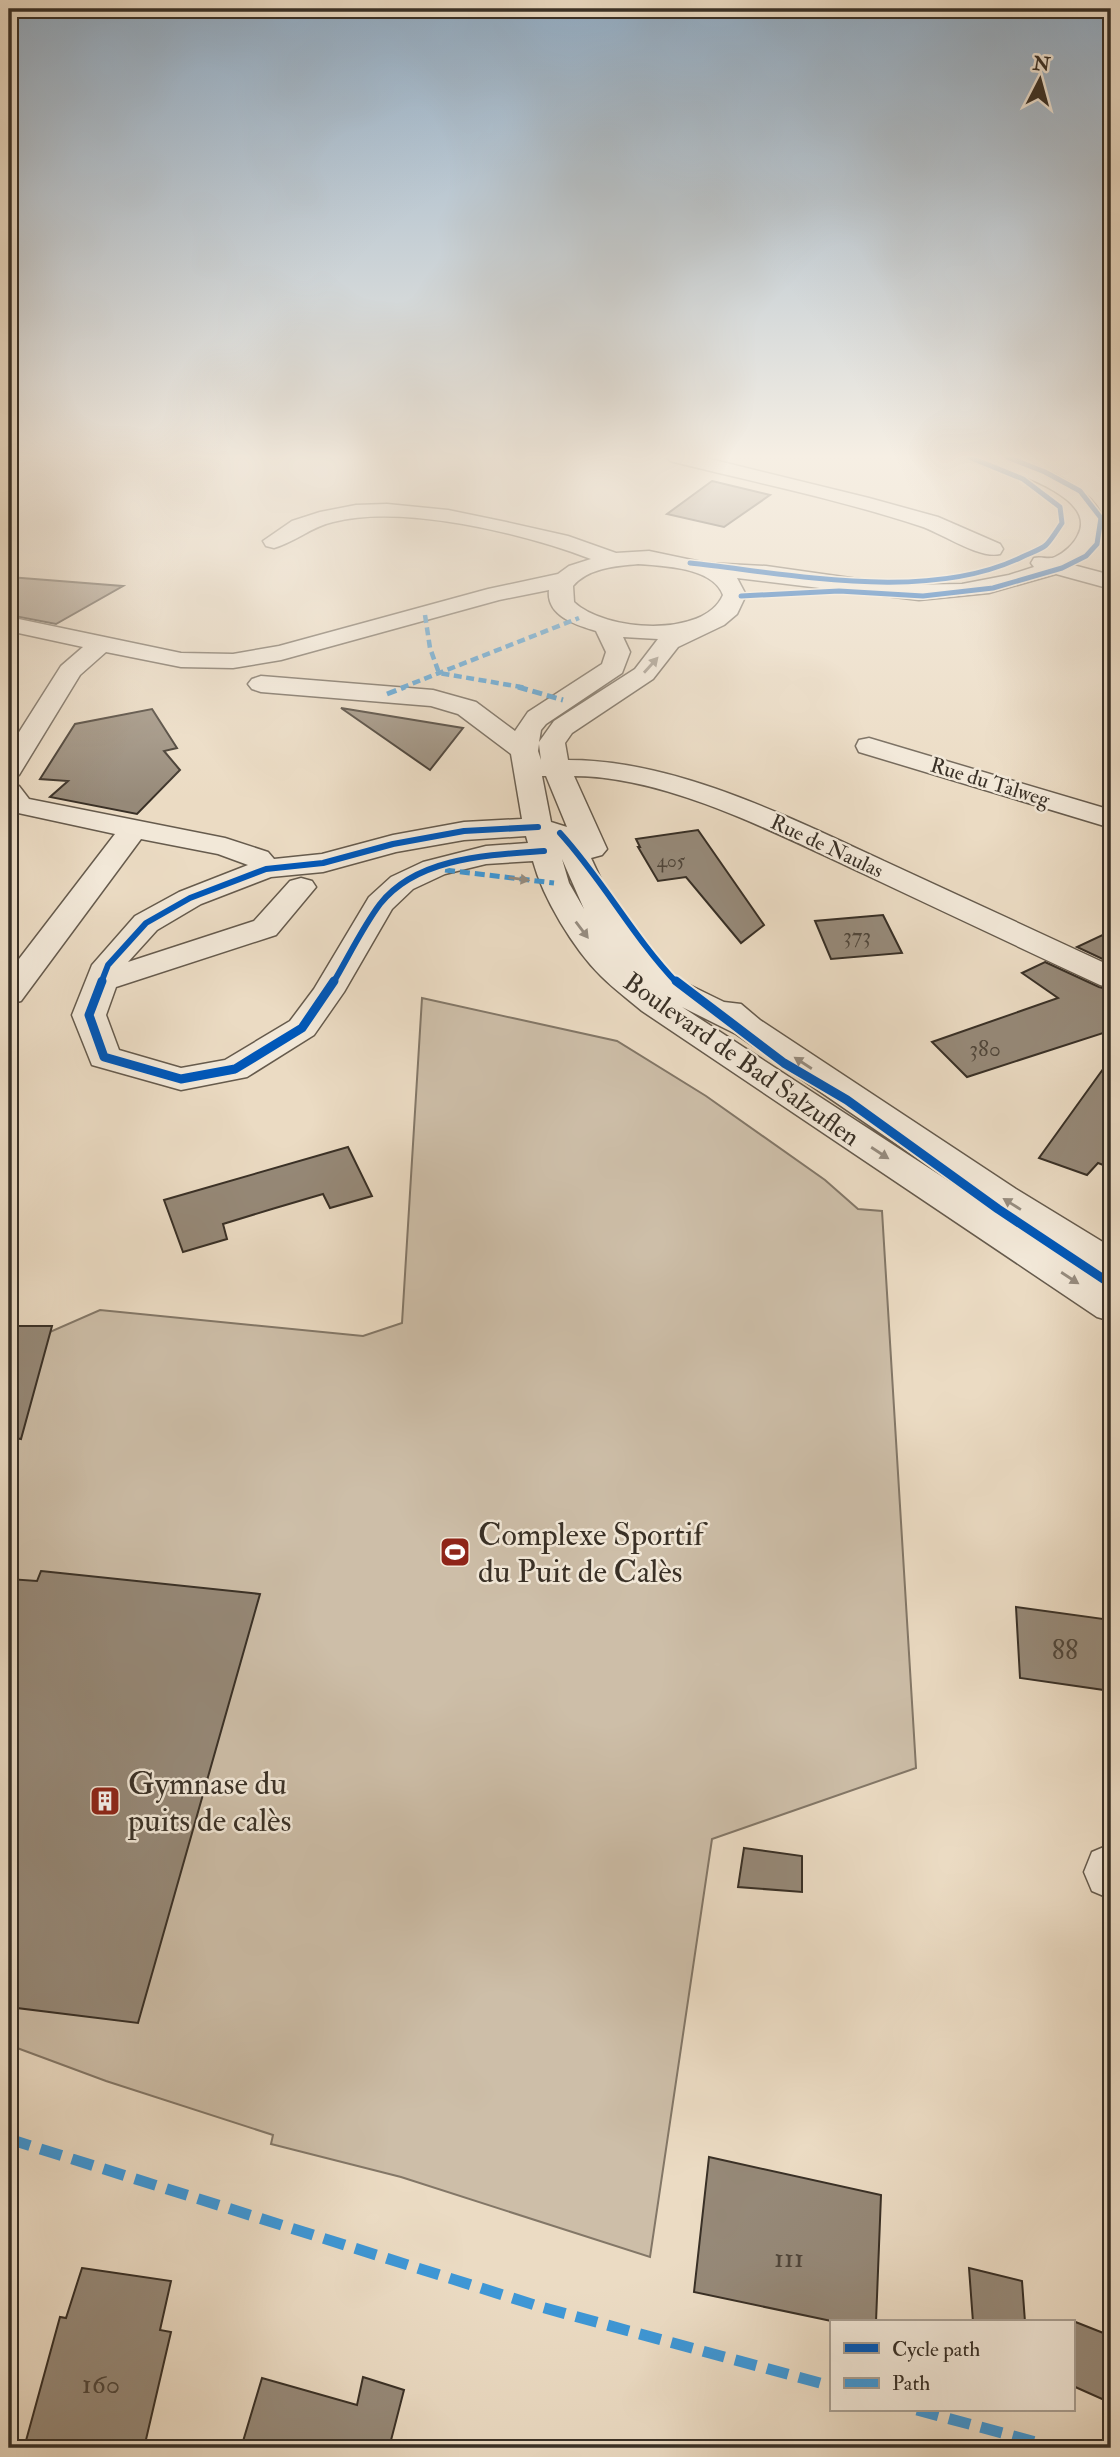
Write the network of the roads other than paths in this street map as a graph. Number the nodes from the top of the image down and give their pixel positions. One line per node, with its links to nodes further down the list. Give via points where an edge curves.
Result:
1 (579, 572): 7 (street)
2 (711, 572): 11 (street, via 731,587)
3 (747, 572): 9 (street)
4 (998, 572): 10 (street, via 964,581)
5 (1042, 572): 10 (street, via 972,589 920,593)
6 (1073, 572): 8 (street)
7 (564, 580): 12 (street, via 559,591); 13 (street)
8 (1111, 582)
9 (831, 584): 10 (street); 11 (street)
10 (878, 589)
11 (734, 597): 15 (street, Boulevard de Bad Salzuflen, via 723,614)
12 (569, 611): 13 (street, via 504,606); 16 (street)
13 (425, 615): 17 (street, via 233,661 181,660)
14 (9, 624): 17 (street)
15 (696, 627): 16 (street, via 668,632); 20 (street, Boulevard de Bad Salzuflen, one-way to 15, via 563,727 643,674 669,642)
16 (606, 628): 20 (street, via 618,652 613,668 537,718 528,730)
17 (100, 644): 21 (street, via 70,671)
18 (261, 684): 20 (street, via 433,698 467,708)
19 (869, 746): 23 (street, Rue du Talweg)
20 (536, 762): 25 (street, Boulevard de Bad Salzuflen); 25 (street, Boulevard de Bad Salzuflen); 33 (street, Rue de Naulas, via 617,771 765,817)
21 (9, 769)
22 (9, 792): 24 (street, via 19,805)
23 (1111, 819)
24 (134, 829): 28 (street, via 225,847 258,858); 34 (street)
25 (558, 837): 26 (street, via 464,831); 27 (street); 29 (street, Boulevard de Bad Salzuflen); 35 (street, Boulevard de Bad Salzuflen, one-way to 25, via 748,1027 689,978 626,912 606,881)
26 (323, 863): 28 (street); 30 (street, via 322,880)
27 (434, 868): 29 (street, one-way to 29); 32 (street, via 402,883 380,904 302,1028 235,1069 181,1079 104,1057 89,1014)
28 (266, 869): 31 (street, via 190,898 146,923)
29 (554, 883): 36 (street, Boulevard de Bad Salzuflen, one-way to 36, via 611,968 654,1004)
30 (301, 887): 31 (street); 32 (street, via 265,928)
31 (133, 938): 32 (street)
32 (105, 973)
33 (1111, 978)
34 (9, 994)
35 (1111, 1266)
36 (1111, 1306)

